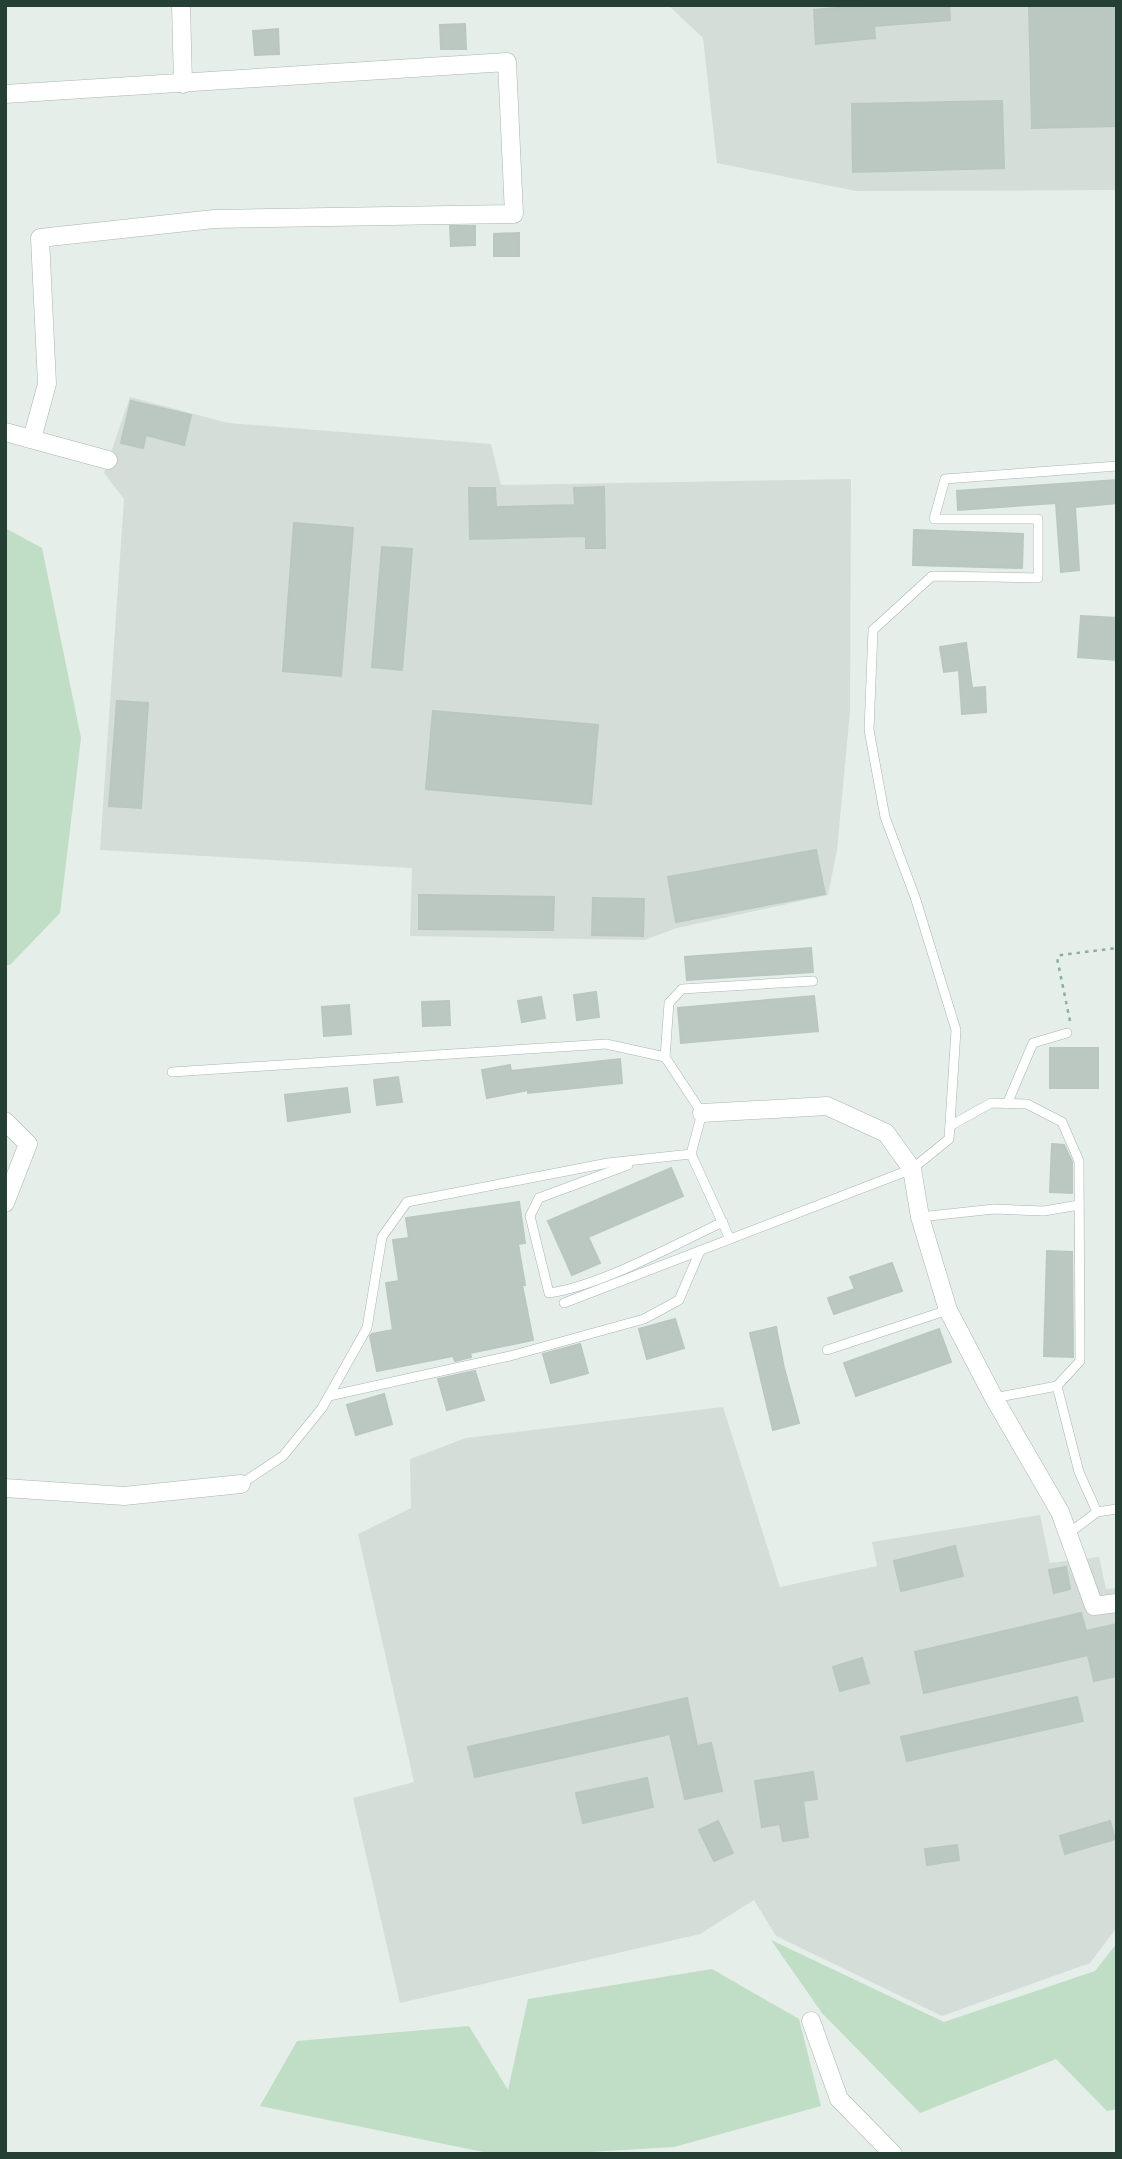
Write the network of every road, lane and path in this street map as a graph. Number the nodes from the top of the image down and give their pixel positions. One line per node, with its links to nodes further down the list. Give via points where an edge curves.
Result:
1 (181, 5): 2 (street)
2 (183, 84): 3 (street); 5 (street, via 507,62 514,214 214,219 40,238 47,384)
3 (5, 94)
4 (5, 432): 5 (street)
5 (32, 439): 6 (street)
6 (108, 460)
7 (1117, 466): 16 (lane, via 945,479 934,519 1038,519 1038,578 932,576 873,630 869,730 885,817 956,1030)
8 (1117, 948): 10 (path, via 1057,958 1072,1030)
9 (813, 981): 11 (lane, via 682,989 669,1003)
10 (1067, 1033): 13 (lane, via 1033,1043)
11 (665, 1057): 12 (lane, via 606,1044); 14 (lane)
12 (172, 1072)
13 (1007, 1104): 16 (lane, via 991,1103); 21 (lane, via 1027,1104 1062,1122 1079,1161)
14 (702, 1113): 17 (lane); 19 (street, via 827,1106 886,1133)
15 (5, 1121): 20 (street, via 28,1144)
16 (950, 1126): 19 (lane, via 949,1139)
17 (691, 1154): 18 (lane); 23 (lane)
18 (643, 1160): 23 (lane, via 539,1198 530,1216 549,1293 603,1277); 30 (lane, via 407,1202 382,1237 367,1328)
19 (912, 1169): 22 (street); 24 (lane)
20 (5, 1203)
21 (1079, 1205): 22 (lane); 29 (lane, via 1080,1361)
22 (920, 1217): 27 (street)
23 (723, 1222): 24 (lane)
24 (730, 1239): 25 (lane)
25 (700, 1251): 26 (lane); 30 (lane, via 679,1300 644,1319 510,1356)
26 (564, 1303)
27 (948, 1310): 28 (lane); 31 (street)
28 (827, 1350)
29 (1057, 1386): 31 (lane); 35 (lane, via 1079,1472)
30 (329, 1396): 32 (lane, via 283,1456)
31 (994, 1398): 36 (street)
32 (241, 1484): 33 (street, via 124,1496)
33 (5, 1488)
34 (1117, 1509): 35 (lane)
35 (1097, 1512): 36 (lane)
36 (1068, 1534): 37 (street, via 1094,1606)
37 (1117, 1603)
38 (811, 2021): 39 (street, via 839,2099)
39 (892, 2154)

